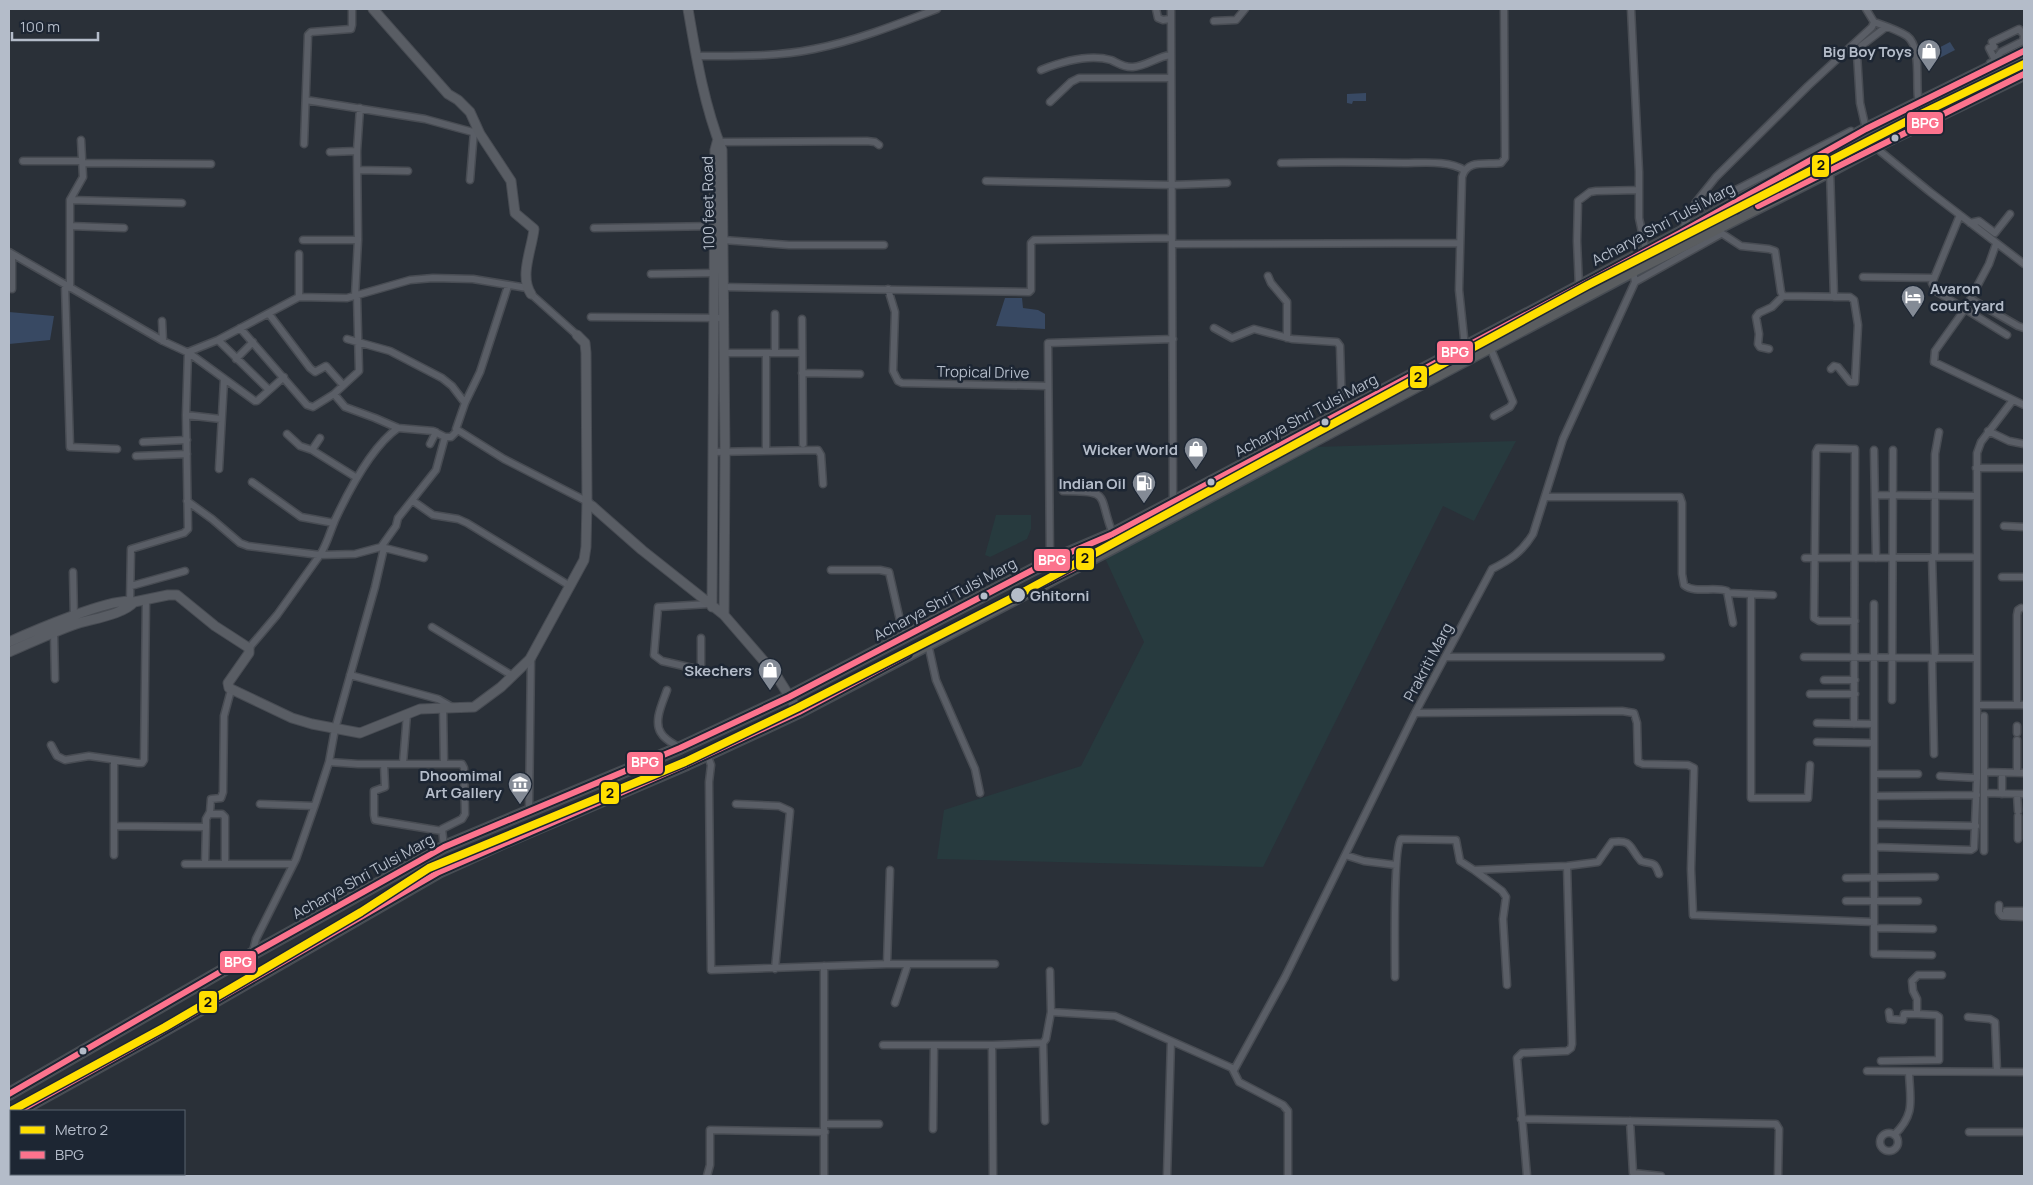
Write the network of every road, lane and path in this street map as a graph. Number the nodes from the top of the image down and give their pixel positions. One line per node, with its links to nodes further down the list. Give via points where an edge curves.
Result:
1 (352, 9): 25 (street, via 350,29 309,32)
2 (373, 9): 30 (street, via 448,94 467,108)
3 (688, 9): 18 (street)
4 (937, 9): 18 (street, via 814,49)
5 (1156, 9): 11 (street, via 1158,18)
6 (1170, 9): 11 (street)
7 (1245, 9): 12 (street, via 1236,20)
8 (1504, 9): 43 (street, via 1505,158 1501,163 1473,165)
9 (1631, 9): 50 (street)
10 (1866, 9): 13 (street)
11 (1170, 19): 17 (street)
12 (1214, 21)
13 (1874, 22): 14 (street); 53 (street, via 1716,177)
14 (1886, 27): 24 (street, via 1908,36 1914,44); 29 (street, via 1861,46 1857,54 1860,102)
15 (2024, 35): 19 (street, via 2023,41 2001,52); 19 (street, via 2019,29 1992,42 1994,47 1989,48)
16 (2024, 50): 23 (highway, Acharya Shri Tulsi Marg)
17 (1170, 55): 20 (street, via 1135,67 1095,58); 22 (street)
18 (696, 56): 32 (street)
19 (1995, 60): 24 (street)
20 (1041, 70)
21 (2024, 74): 27 (highway, Acharya Shri Tulsi Marg)
22 (1170, 78): 26 (street, via 1079,78); 49 (street)
23 (1957, 85): 27 (highway); 29 (highway, Acharya Shri Tulsi Marg)
24 (1918, 97): 29 (street)
25 (306, 100): 28 (street); 33 (street)
26 (1050, 102)
27 (1966, 102): 35 (highway, Acharya Shri Tulsi Marg)
28 (360, 108): 30 (street); 36 (street)
29 (1866, 126): 53 (street); 62 (highway, Acharya Shri Tulsi Marg)
30 (477, 132): 46 (street); 86 (street, via 511,181 515,213 534,228 528,252)
31 (81, 140): 39 (street)
32 (718, 140): 34 (street, via 873,142); 58 (street, 100 feet Road, via 715,150)
33 (304, 144)
34 (879, 145)
35 (1876, 147): 45 (highway, Acharya Shri Tulsi Marg); 55 (street)
36 (357, 150): 37 (street); 42 (street)
37 (330, 152)
38 (23, 162): 39 (street)
39 (82, 162): 41 (street); 51 (street, via 82,180)
40 (1280, 163): 43 (street, via 1421,163 1455,166)
41 (211, 164)
42 (358, 170): 44 (street); 64 (street)
43 (1464, 170): 67 (street)
44 (408, 171)
45 (1830, 171): 61 (highway, Acharya Shri Tulsi Marg); 90 (street)
46 (470, 180)
47 (986, 181): 49 (street)
48 (1227, 183): 49 (street)
49 (1172, 185): 66 (street)
50 (1639, 190): 70 (street, via 1639,224); 82 (street, via 1596,190 1578,201)
51 (70, 200): 52 (street); 57 (street)
52 (182, 203)
53 (1689, 214): 62 (street)
54 (2010, 214): 56 (street, via 1995,232 1979,221)
55 (1960, 216): 56 (street); 79 (street)
56 (1970, 223): 68 (street)
57 (70, 226): 59 (street); 80 (street)
58 (718, 226): 60 (street); 65 (street, 100 feet Road); 75 (street, 100 feet Road)
59 (124, 228)
60 (594, 228)
61 (1718, 231): 74 (highway, Acharya Shri Tulsi Marg); 88 (street, via 1741,246 1775,251)
62 (1680, 233): 70 (highway, Acharya Shri Tulsi Marg)
63 (303, 240): 64 (street)
64 (358, 240): 87 (street)
65 (723, 240): 69 (street, via 790,245); 83 (street, 100 feet Road)
66 (1173, 241): 67 (street); 85 (street, via 1034,240 1031,243 1029,292); 107 (street)
67 (1459, 243): 113 (street)
68 (1996, 244): 73 (street); 91 (street)
69 (884, 245)
70 (1646, 251): 74 (highway, Acharya Shri Tulsi Marg)
71 (10, 253): 80 (street); 84 (street)
72 (299, 254): 89 (street)
73 (2024, 264)
74 (1631, 271): 82 (highway, Acharya Shri Tulsi Marg); 112 (highway, Acharya Shri Tulsi Marg); 172 (street, Prakriti Marg, via 1563,439)
75 (713, 273): 76 (street); 96 (street, 100 feet Road)
76 (651, 274)
77 (1268, 276): 105 (street, via 1287,302)
78 (1863, 277): 79 (street)
79 (1934, 278): 92 (street, via 1934,289)
80 (68, 286): 109 (street); 152 (street, via 70,447)
81 (508, 286): 86 (street); 87 (street, via 473,279 433,278 410,280); 133 (street, via 480,372)
82 (1578, 287): 113 (highway, Acharya Shri Tulsi Marg)
83 (722, 288): 85 (street); 97 (street, 100 feet Road)
84 (12, 289)
85 (888, 289): 129 (street, Tropical Drive, via 895,312 893,371 898,382)
86 (529, 291): 103 (street)
87 (356, 296): 89 (street); 111 (street)
88 (1783, 296): 90 (street); 114 (street, via 1756,317 1758,344)
89 (300, 297): 93 (street)
90 (1834, 297): 121 (street, via 1850,297 1856,304 1855,382 1850,382 1838,367)
91 (1971, 299): 92 (street); 102 (street)
92 (1965, 309): 104 (street); 132 (street, via 1936,350 1934,362)
93 (269, 314): 100 (street); 128 (street, via 310,368 315,372 326,366)
94 (775, 314): 118 (street)
95 (591, 317): 96 (street)
96 (713, 318): 97 (street); 125 (street, 100 feet Road)
97 (724, 318): 116 (street, 100 feet Road)
98 (802, 319): 119 (street)
99 (162, 321): 109 (street)
100 (240, 328): 108 (street); 110 (street)
101 (1214, 328): 105 (street, via 1232,338 1254,329)
102 (2024, 328)
103 (577, 335): 175 (street, via 586,349)
104 (2007, 335)
105 (1287, 338): 135 (street, via 1338,343)
106 (347, 339): 111 (street)
107 (1174, 339): 129 (street, via 1049,342); 176 (street)
108 (218, 340): 115 (street); 120 (street)
109 (163, 341): 115 (street)
110 (253, 342): 120 (street); 124 (street)
111 (358, 342): 128 (street, via 359,371); 133 (street, via 390,351 442,378)
112 (1490, 346): 137 (street, via 1513,402); 216 (highway, Acharya Shri Tulsi Marg)
113 (1464, 347): 135 (highway, Acharya Shri Tulsi Marg)
114 (1770, 349)
115 (188, 352): 127 (street); 136 (street)
116 (724, 353): 117 (street); 126 (street, 100 feet Road)
117 (766, 353): 118 (street); 156 (street)
118 (775, 353): 119 (street)
119 (802, 353): 122 (street)
120 (236, 359): 130 (street)
121 (1830, 370)
122 (802, 373): 123 (street); 150 (street)
123 (860, 374)
124 (284, 377): 130 (street); 131 (street, via 309,407)
125 (713, 377): 126 (street); 157 (street, 100 feet Road)
126 (724, 377): 158 (street, 100 feet Road)
127 (224, 380): 130 (street, via 255,401); 138 (street)
128 (343, 385): 131 (street)
129 (1048, 386): 191 (street, Tropical Drive)
130 (269, 390)
131 (334, 394): 139 (street, via 345,407)
132 (2012, 400): 134 (street); 141 (street)
133 (465, 403): 140 (street)
134 (2024, 405)
135 (1342, 412): 176 (highway, Acharya Shri Tulsi Marg)
136 (186, 415): 138 (street); 147 (street)
137 (1494, 416)
138 (222, 419): 163 (street)
139 (398, 428): 142 (street); 164 (street, via 383,441)
140 (457, 431): 145 (street); 175 (street, via 512,464)
141 (1988, 431): 151 (street); 161 (street, via 1978,446)
142 (436, 432): 145 (street); 149 (street)
143 (1939, 432): 170 (street, via 1935,454)
144 (286, 434): 153 (street, via 300,446)
145 (445, 437): 174 (street, via 436,470)
146 (320, 438): 153 (street)
147 (186, 440): 148 (street); 159 (street)
148 (143, 442)
149 (430, 444)
150 (803, 444)
151 (2024, 444)
152 (117, 449)
153 (312, 450): 164 (street)
154 (1874, 450): 168 (street)
155 (1894, 450): 169 (street)
156 (766, 451): 158 (street); 166 (street, via 820,451)
157 (713, 452): 158 (street); 205 (street, 100 feet Road)
158 (724, 452): 207 (street, 100 feet Road)
159 (187, 454): 160 (street); 173 (street)
160 (136, 456)
161 (1976, 468): 162 (street); 171 (street)
162 (2024, 468)
163 (219, 469)
164 (357, 478): 177 (street)
165 (252, 482): 177 (street, via 301,517)
166 (823, 484)
167 (1063, 491): 180 (street, via 1092,492 1101,497)
168 (1876, 496): 169 (street); 190 (street)
169 (1894, 496): 170 (street); 183 (street)
170 (1935, 496): 171 (street); 184 (street)
171 (1976, 496): 185 (street)
172 (1545, 497): 199 (street, via 1680,497 1684,585); 220 (street, Prakriti Marg, via 1525,548 1509,561 1492,568)
173 (187, 500): 182 (street, via 243,545); 197 (street, via 187,531 130,550)
174 (413, 502): 181 (street, via 398,518); 198 (street, via 433,515 458,519 475,528)
175 (590, 503): 198 (street, via 586,552); 205 (street)
176 (1173, 503): 180 (highway, Acharya Shri Tulsi Marg)
177 (334, 523): 182 (street)
178 (2004, 526): 179 (street)
179 (2024, 527)
180 (1113, 534): 191 (highway, Acharya Shri Tulsi Marg)
181 (383, 547): 182 (street, via 355,554); 186 (street); 228 (street)
182 (320, 555): 217 (street, via 278,615)
183 (1894, 557): 184 (street); 190 (street); 226 (street)
184 (1933, 557): 185 (street); 227 (street)
185 (1976, 557): 223 (street)
186 (424, 558)
187 (1805, 558): 188 (street)
188 (1816, 558): 189 (street); 189 (street, via 1816,452 1820,448 1855,449); 209 (street, via 1815,620)
189 (1855, 558): 190 (street); 209 (street)
190 (1876, 558)
191 (1050, 561): 214 (highway, Acharya Shri Tulsi Marg)
192 (830, 570): 214 (street, via 888,572)
193 (185, 571): 197 (street)
194 (73, 572): 208 (street)
195 (2002, 577): 196 (street)
196 (2024, 577)
197 (131, 586): 203 (street)
198 (570, 586): 219 (street)
199 (1728, 593): 200 (street); 210 (street)
200 (1750, 594): 201 (street); 262 (street, via 1751,798 1808,798)
201 (1773, 595)
202 (146, 600): 203 (street); 217 (street, via 178,595 215,626); 257 (street, via 144,760 142,763)
203 (132, 601): 208 (street, via 131,606 116,612)
204 (1874, 604): 225 (street)
205 (711, 605): 207 (street); 213 (street, via 658,607 654,655 662,661 697,669 701,667)
206 (2021, 608): 240 (street, via 2017,615)
207 (724, 615): 237 (street, via 776,675)
208 (74, 620): 212 (street); 215 (street)
209 (1855, 621): 224 (street)
210 (1733, 623)
211 (432, 627): 229 (street)
212 (54, 633): 218 (street); 230 (street)
213 (701, 638)
214 (904, 638): 237 (highway, Acharya Shri Tulsi Marg)
215 (9, 642)
216 (928, 644): 242 (highway, Acharya Shri Tulsi Marg); 270 (street, via 936,680 975,769)
217 (249, 648): 233 (street, via 249,653 228,683)
218 (9, 652)
219 (532, 656): 229 (street); 278 (street)
220 (1445, 657): 221 (street); 243 (street, Prakriti Marg)
221 (1661, 657)
222 (1804, 658): 224 (street)
223 (1976, 658): 227 (street); 239 (street)
224 (1855, 659): 225 (street); 232 (street)
225 (1874, 659): 226 (street); 248 (street)
226 (1893, 659): 227 (street); 238 (street)
227 (1934, 659): 256 (street)
228 (350, 674): 241 (street, via 438,699); 249 (street)
229 (513, 676): 241 (street, via 474,707)
230 (55, 679)
231 (1824, 680): 232 (street)
232 (1855, 680): 236 (street)
233 (231, 690): 249 (street, via 292,718); 279 (street, via 224,716 223,792 221,798 211,799)
234 (667, 690): 254 (street, via 658,726 662,735)
235 (1810, 694): 236 (street)
236 (1855, 694): 247 (street)
237 (789, 697): 242 (street); 254 (highway, Acharya Shri Tulsi Marg)
238 (1892, 700)
239 (1977, 705): 240 (street); 269 (street)
240 (2021, 705)
241 (448, 707): 244 (street, via 420,709); 261 (street)
242 (798, 712): 255 (highway, Acharya Shri Tulsi Marg)
243 (1416, 713): 290 (street, Prakriti Marg); 310 (street, via 1634,713 1638,762 1688,764 1694,768 1693,916)
244 (407, 714): 249 (street, via 363,733); 259 (street)
245 (1984, 716): 263 (street)
246 (1817, 723): 247 (street)
247 (1854, 724): 248 (street)
248 (1874, 724): 252 (street)
249 (335, 729): 258 (street)
250 (2017, 733): 265 (street)
251 (1817, 742): 252 (street)
252 (1874, 743): 266 (street)
253 (50, 745): 257 (street, via 57,756 65,760 89,756)
254 (680, 748): 278 (highway, Acharya Shri Tulsi Marg)
255 (707, 754): 318 (street, via 711,769 710,969); 329 (highway, Acharya Shri Tulsi Marg, via 439,872)
256 (1934, 754)
257 (114, 760): 281 (street)
258 (329, 762): 260 (street); 277 (street)
259 (403, 763): 260 (street); 261 (street)
260 (384, 764): 284 (street, via 384,787 374,791 376,820)
261 (444, 764): 284 (street, via 463,766 466,808 464,817)
262 (1810, 765)
263 (1984, 772): 264 (street); 271 (street)
264 (2002, 772): 265 (street); 272 (street)
265 (2021, 773)
266 (1874, 774): 267 (street); 274 (street)
267 (1918, 774)
268 (1940, 776): 269 (street)
269 (1977, 778): 271 (street)
270 (980, 793)
271 (1980, 794): 272 (street); 274 (street); 282 (street); 288 (street)
272 (2002, 794): 273 (street)
273 (2021, 794): 285 (street)
274 (1874, 796): 280 (street)
275 (260, 804): 277 (street)
276 (736, 804): 318 (street, via 779,806 790,812)
277 (314, 806): 294 (street)
278 (529, 812): 287 (highway, Acharya Shri Tulsi Marg)
279 (209, 814): 283 (street); 293 (street, via 222,814 226,818)
280 (1874, 824): 282 (street); 286 (street)
281 (114, 826): 283 (street); 289 (street)
282 (1976, 826): 286 (street, via 1973,849)
283 (206, 827): 292 (street)
284 (442, 831): 287 (street)
285 (2018, 839)
286 (1874, 847): 302 (street)
287 (444, 848): 313 (highway, Acharya Shri Tulsi Marg)
288 (1984, 851)
289 (114, 855)
290 (1345, 855): 295 (street); 337 (street, Prakriti Marg, via 1285,977)
291 (185, 864): 292 (street)
292 (205, 864): 293 (street)
293 (225, 864): 294 (street)
294 (293, 864): 313 (street, via 256,939)
295 (1396, 865): 298 (street, via 1401,840 1456,840 1460,861); 321 (street)
296 (1567, 866): 298 (street); 299 (street, via 1598,862 1612,842 1624,842 1631,845 1641,861 1655,865); 345 (street, via 1571,1046 1566,1051 1522,1053 1518,1056)
297 (890, 870): 314 (street)
298 (1474, 870): 322 (street, via 1506,897 1503,922)
299 (1658, 874)
300 (1935, 877): 302 (street)
301 (1846, 878): 302 (street)
302 (1874, 878): 303 (street)
303 (1874, 901): 304 (street); 305 (street); 310 (street)
304 (1918, 901)
305 (1846, 902)
306 (1999, 905): 309 (street, via 2002,916)
307 (2006, 911): 308 (street)
308 (2024, 911)
309 (2024, 916)
310 (1874, 925): 311 (street); 312 (street, via 1875,955)
311 (1933, 929)
312 (1932, 955)
313 (252, 956): 327 (highway, Acharya Shri Tulsi Marg)
314 (887, 964): 315 (street); 317 (street)
315 (908, 964): 316 (street); 323 (street)
316 (995, 964)
317 (824, 966): 318 (street); 348 (street)
318 (776, 969)
319 (1050, 971): 324 (street)
320 (1942, 975): 326 (street, via 1920,975 1913,979)
321 (1394, 977)
322 (1507, 985)
323 (894, 1002)
324 (1051, 1012): 330 (street, via 1115,1016); 331 (street)
325 (1889, 1012): 326 (street, via 1890,1019 1895,1021 1903,1020 1904,1014)
326 (1917, 1014): 336 (street, via 1936,1014 1939,1017 1940,1060)
327 (144, 1016): 329 (highway); 343 (highway, Acharya Shri Tulsi Marg)
328 (1968, 1016): 341 (street, via 1995,1022)
329 (156, 1035): 344 (highway, Acharya Shri Tulsi Marg)
330 (1171, 1041): 337 (street); 358 (street)
331 (1043, 1042): 334 (street); 347 (street)
332 (883, 1045): 333 (street)
333 (934, 1045): 334 (street); 350 (street)
334 (992, 1045): 357 (street)
335 (1881, 1060): 336 (street)
336 (1896, 1061): 339 (street)
337 (1234, 1070): 359 (street, via 1240,1082 1288,1111)
338 (1867, 1071): 339 (street)
339 (1896, 1072): 340 (street)
340 (1909, 1072): 341 (street); 354 (street, via 1909,1118)
341 (1998, 1072): 342 (street)
342 (2024, 1072)
343 (9, 1094)
344 (21, 1110)
345 (1521, 1119): 346 (street); 360 (street)
346 (1630, 1121): 361 (street, via 1633,1173); 362 (street, via 1777,1124)
347 (1046, 1122)
348 (825, 1124): 349 (street); 351 (street)
349 (879, 1124)
350 (933, 1129)
351 (825, 1132): 355 (street, via 710,1130); 356 (street)
352 (1969, 1132): 353 (street)
353 (2024, 1132)
354 (1894, 1135)
355 (707, 1176)
356 (824, 1176)
357 (993, 1176)
358 (1166, 1176)
359 (1288, 1176)
360 (1527, 1176)
361 (1662, 1176)
362 (1778, 1176)

